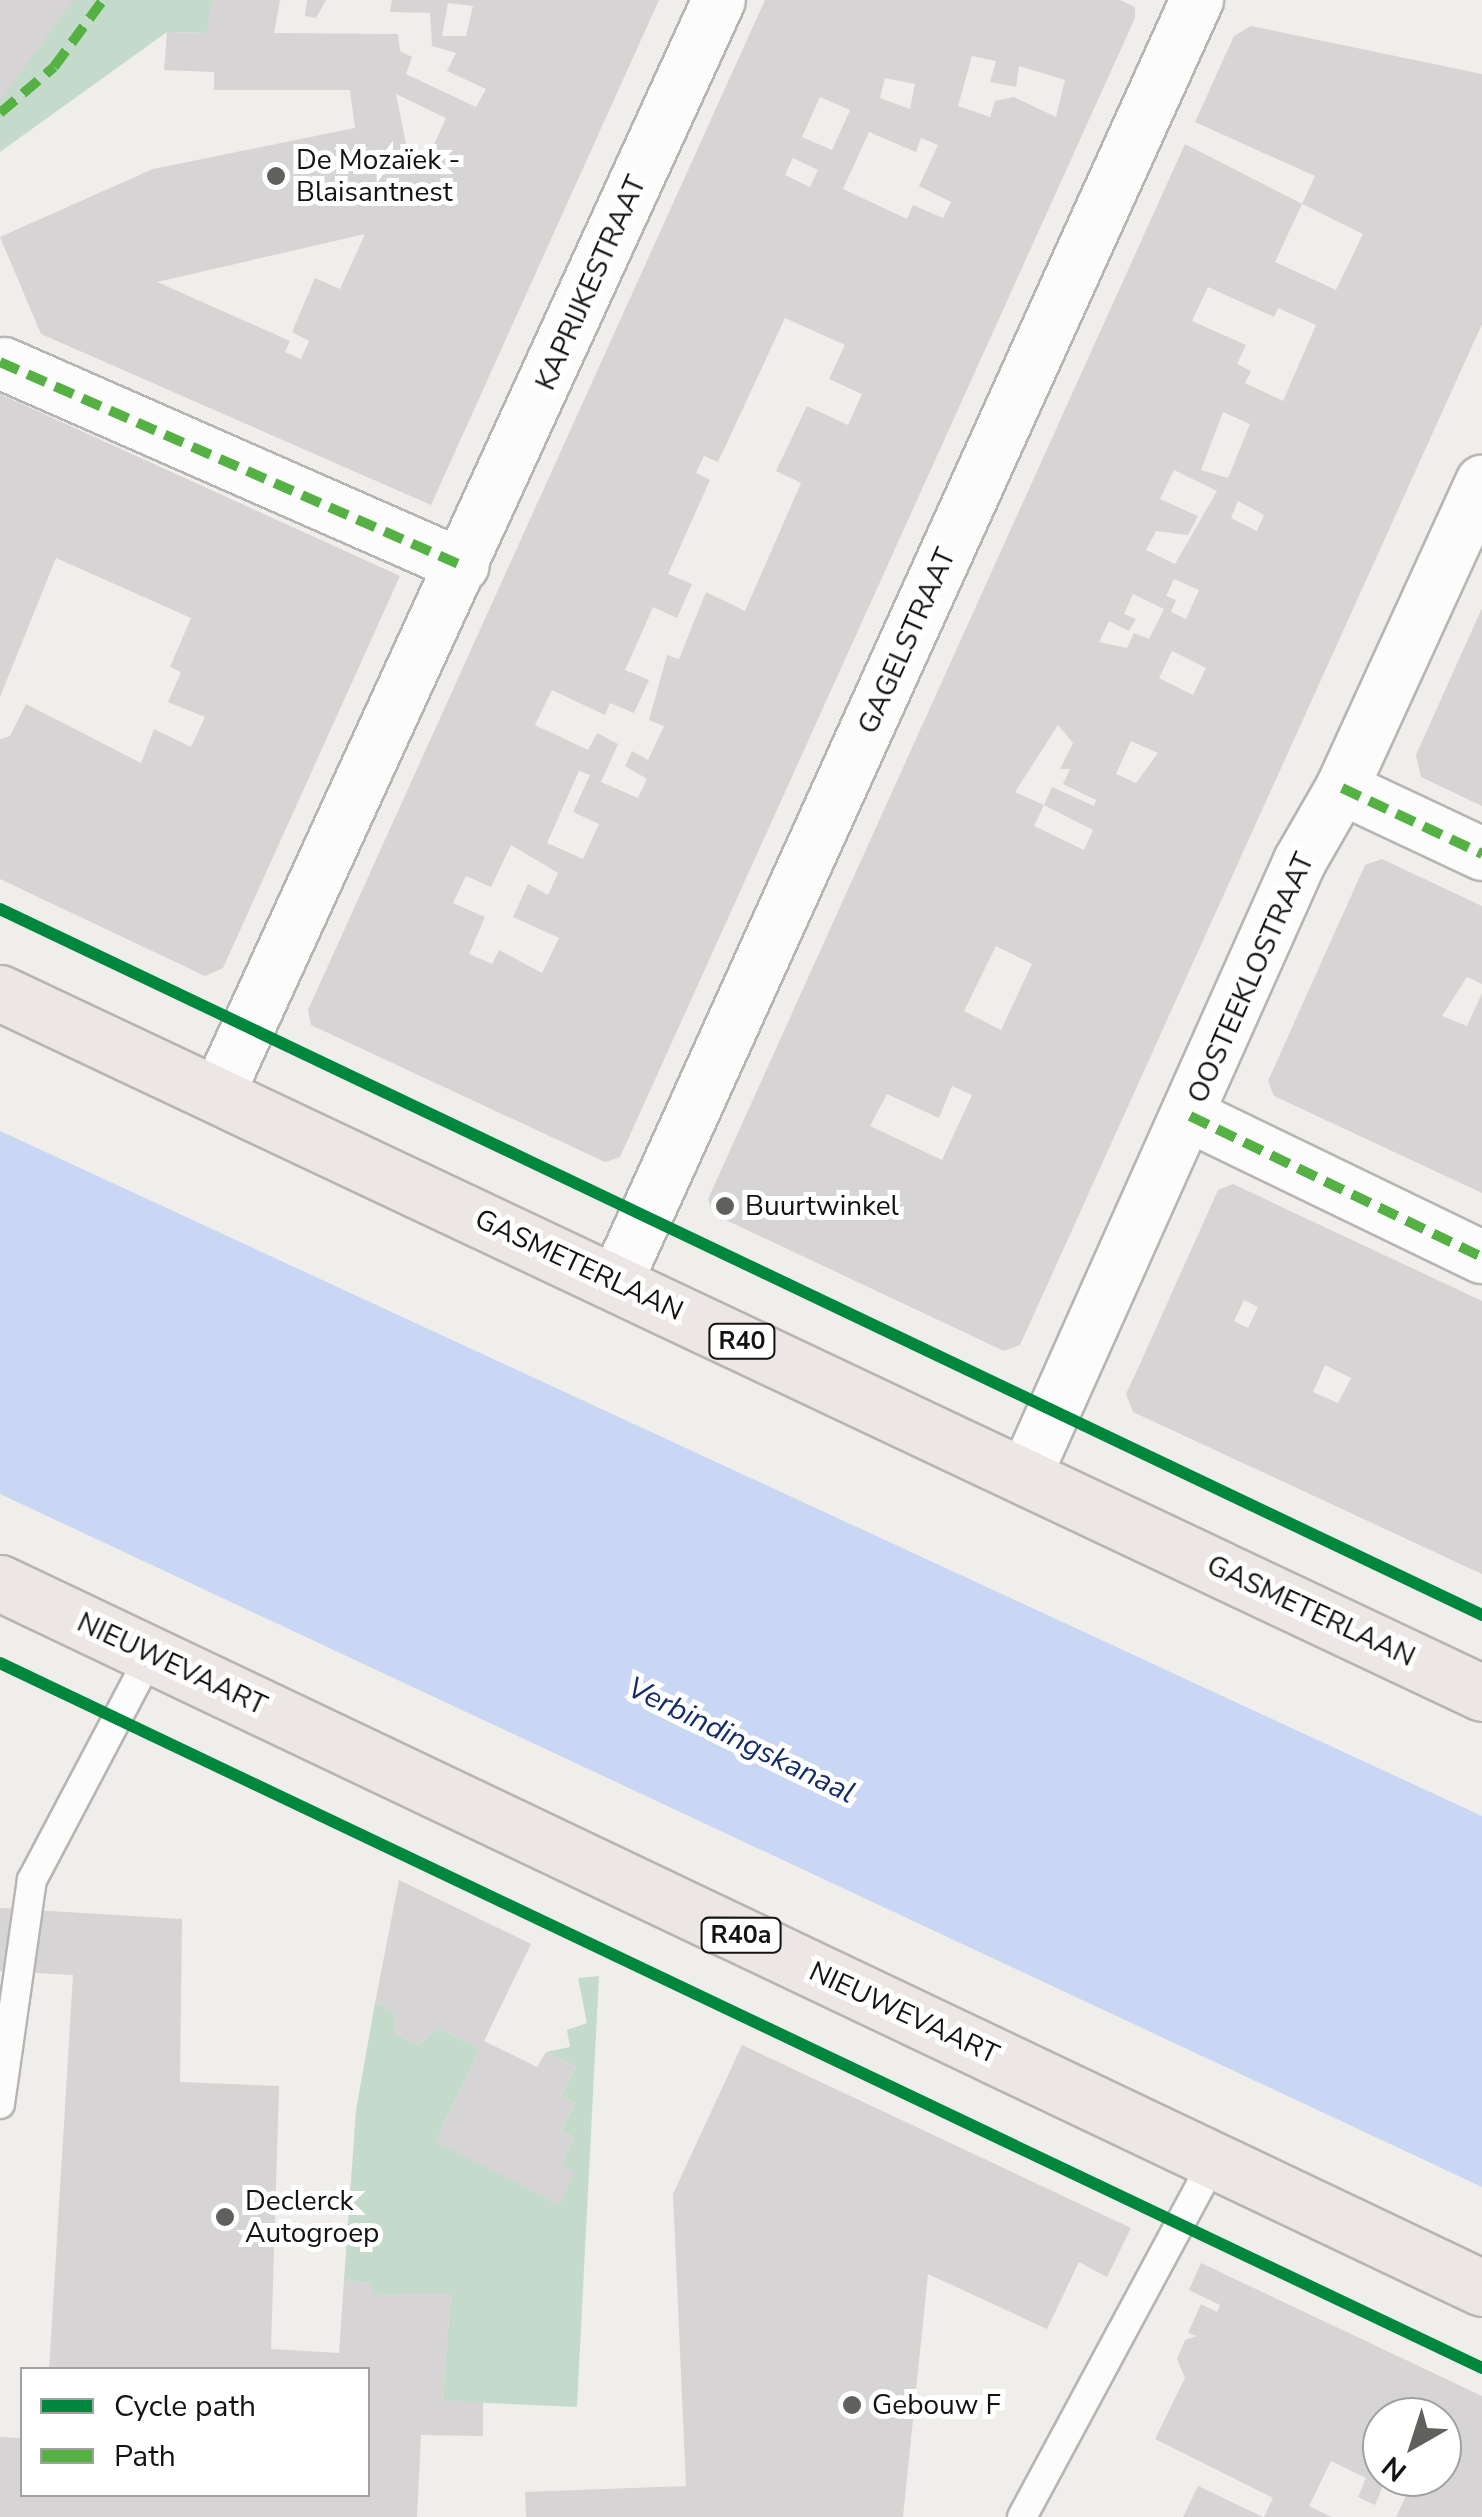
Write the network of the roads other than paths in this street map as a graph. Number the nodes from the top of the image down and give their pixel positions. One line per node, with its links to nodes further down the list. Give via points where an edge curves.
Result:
1 (720, 0): 5 (street, KAPRIJKESTRAAT)
2 (1197, 0): 12 (street, GAGELSTRAAT)
3 (4, 364): 5 (street)
4 (1482, 482): 6 (street, OOSTEEKLOSTRAAT)
5 (463, 566): 9 (street, KAPRIJKESTRAAT)
6 (1342, 788): 7 (street); 10 (street, OOSTEEKLOSTRAAT, via 1300,862)
7 (1482, 854)
8 (0, 993): 9 (main road, GASMETERLAAN / R40)
9 (217, 1096): 12 (main road, GASMETERLAAN / R40)
10 (1190, 1116): 11 (street); 13 (street, OOSTEEKLOSTRAAT)
11 (1482, 1257)
12 (616, 1282): 13 (main road, GASMETERLAAN / R40)
13 (1026, 1476): 16 (main road, GASMETERLAAN / R40)
14 (0, 1583): 15 (main road, NIEUWEVAART / R40a)
15 (151, 1654): 17 (lane, via 32,1880); 18 (main road, NIEUWEVAART / R40a)
16 (1482, 1692)
17 (0, 2104)
18 (1214, 2160): 19 (main road, NIEUWEVAART / R40a); 20 (lane)
19 (1482, 2288)
20 (1022, 2517)

